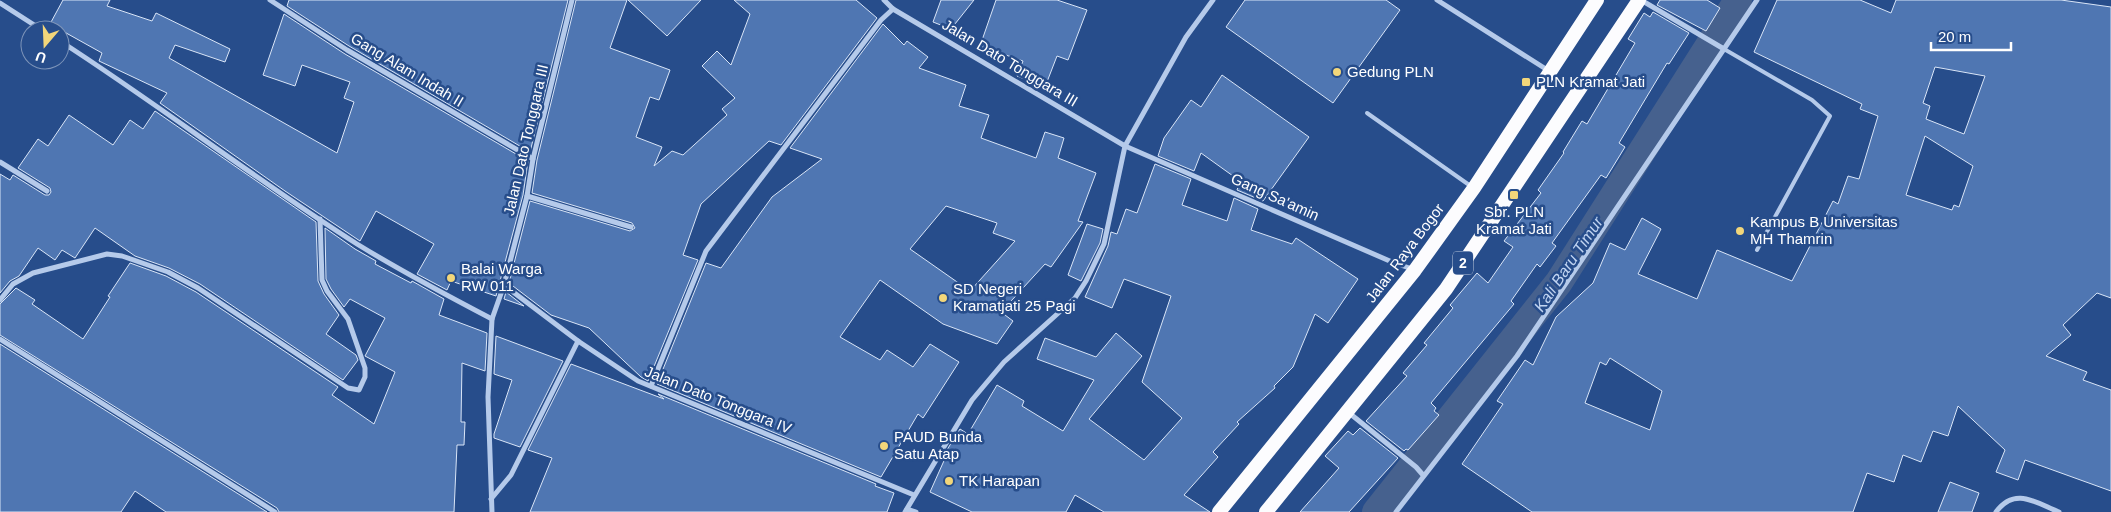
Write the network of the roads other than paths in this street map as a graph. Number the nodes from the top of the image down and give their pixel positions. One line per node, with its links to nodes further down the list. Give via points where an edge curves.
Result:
1 (270, 0): 17 (street, Gang Alam Indah II, via 347,50)
2 (572, 0): 17 (street, Jalan Dato Tonggara III)
3 (884, 0): 10 (street, Jalan Dato Tonggara III)
4 (1213, 0): 16 (street, via 1186,37)
5 (1437, 0): 14 (street)
6 (1597, 0): 14 (highway, Jalan Raya Bogor / 2)
7 (1640, 0): 13 (street); 32 (highway, 2, via 1446,289)
8 (1757, 0): 13 (street)
9 (0, 3): 11 (street)
10 (893, 9): 16 (street, Jalan Dato Tonggara III); 31 (street, via 881,20 706,251)
11 (26, 20)
12 (70, 48): 22 (street)
13 (1724, 50): 24 (lane, via 1812,100 1830,116); 33 (street, via 1517,356)
14 (1551, 73): 19 (highway, Jalan Raya Bogor / 2)
15 (1367, 113): 19 (lane)
16 (1126, 146): 25 (street, Gang Sa'amin); 34 (street, via 1104,244 1082,287 1059,315 1004,362 972,400)
17 (533, 159): 21 (street, Jalan Dato Tonggara III)
18 (0, 162): 20 (street)
19 (1474, 188): 25 (highway, Jalan Raya Bogor / 2)
20 (47, 191)
21 (527, 196): 23 (street); 26 (street, Jalan Dato Tonggara III)
22 (320, 219): 27 (street, via 322,280 348,320 365,368 359,390 348,388 198,288 168,272 122,256 106,254 33,273 13,284); 28 (street, via 405,273)
23 (631, 227)
24 (1757, 250)
25 (1415, 270): 40 (highway, Jalan Raya Bogor / 2)
26 (504, 285): 28 (street, Jalan Dato Tonggara III); 30 (street, Jalan Dato Tonggara IV)
27 (0, 300)
28 (492, 319): 35 (street, Jalan Dato Tonggara III, via 488,397)
29 (0, 339): 37 (street)
30 (578, 341): 31 (street, Jalan Dato Tonggara IV, via 638,381); 35 (street, via 511,475)
31 (651, 386): 34 (street, Jalan Dato Tonggara IV)
32 (1348, 412): 33 (street); 41 (highway, 2)
33 (1423, 475): 42 (street)
34 (914, 495): 36 (street)
35 (491, 500): 38 (street, Jalan Dato Tonggara III)
36 (906, 510): 39 (street)
37 (275, 512)
38 (492, 512)
39 (916, 512)
40 (1219, 512)
41 (1266, 512)
42 (1396, 512)
43 (1996, 512): 44 (street, via 2015,497)
44 (2059, 512)

